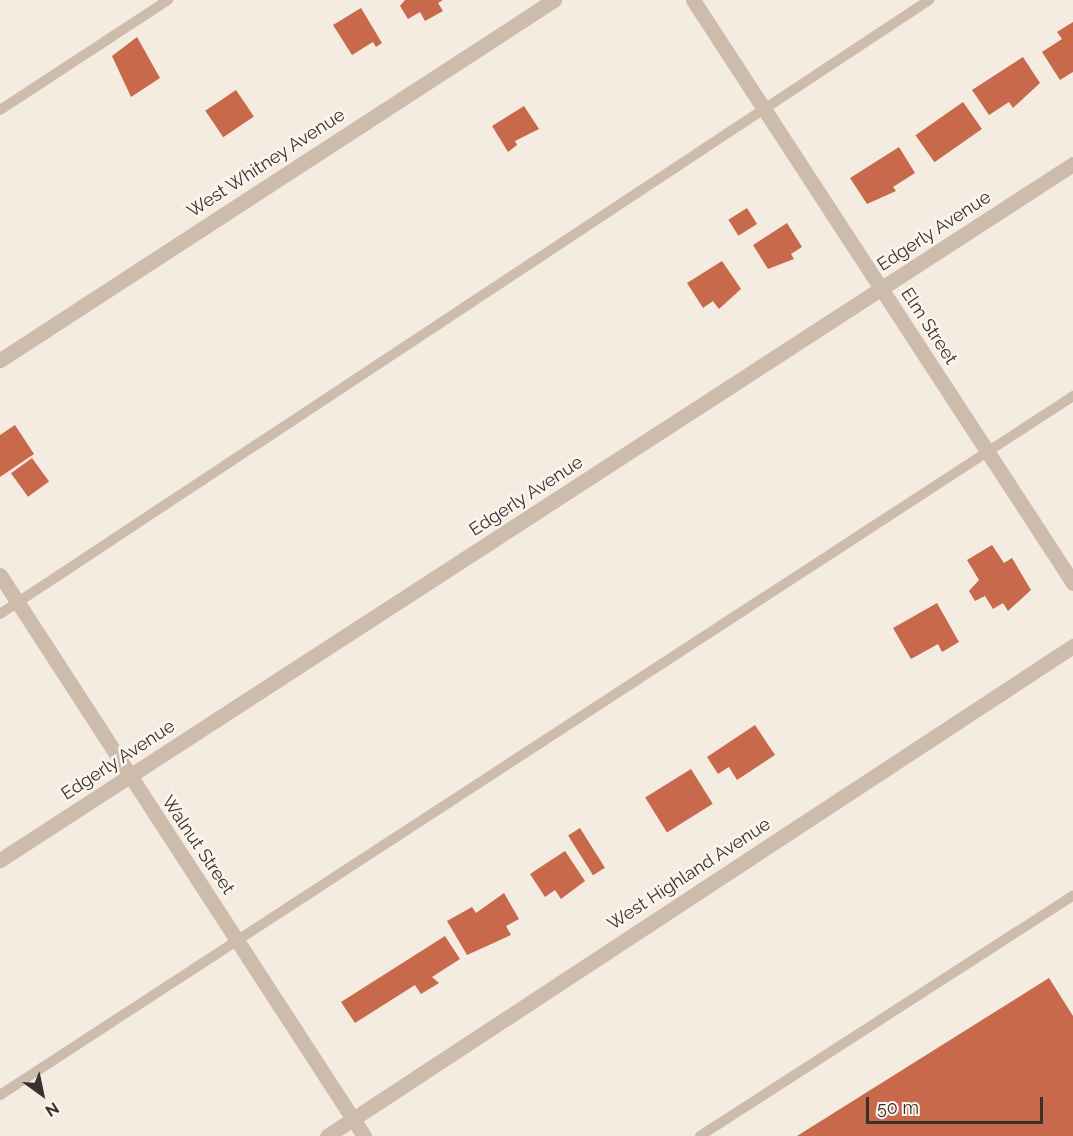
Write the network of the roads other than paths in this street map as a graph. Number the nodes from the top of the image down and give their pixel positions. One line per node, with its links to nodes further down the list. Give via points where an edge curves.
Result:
1 (168, 0): 6 (lane)
2 (554, 0): 9 (street, West Whitney Avenue)
3 (693, 0): 5 (street, Elm Street)
4 (929, 0): 5 (lane)
5 (763, 107): 8 (street, Elm Street); 14 (lane)
6 (0, 110)
7 (1073, 164): 8 (street, Edgerly Avenue)
8 (881, 288): 11 (street, Elm Street); 17 (street, Edgerly Avenue)
9 (0, 360)
10 (1073, 396): 11 (lane)
11 (987, 452): 13 (street, Elm Street); 20 (lane)
12 (0, 575): 14 (street, Walnut Street)
13 (1073, 583)
14 (18, 602): 15 (lane); 17 (street, Walnut Street)
15 (0, 614)
16 (1073, 646): 22 (street, West Highland Avenue)
17 (129, 776): 18 (street, Edgerly Avenue); 20 (street, Walnut Street)
18 (0, 860)
19 (1073, 896): 25 (lane)
20 (238, 940): 21 (lane); 22 (street, Walnut Street)
21 (0, 1095)
22 (351, 1118): 23 (street, West Highland Avenue); 24 (street, Walnut Street)
23 (327, 1136)
24 (364, 1136)
25 (700, 1136)

